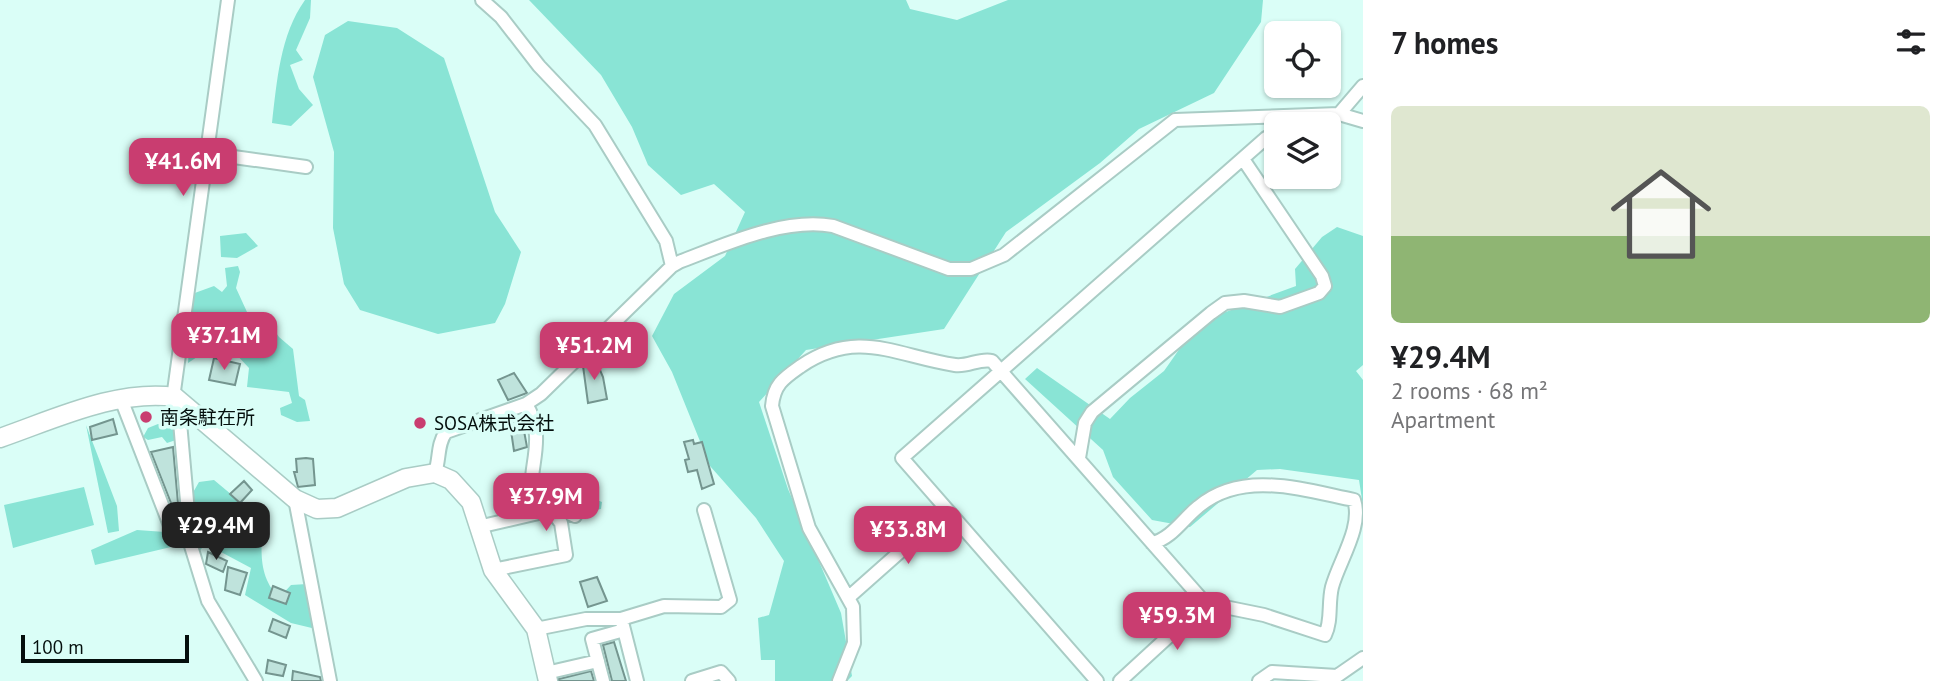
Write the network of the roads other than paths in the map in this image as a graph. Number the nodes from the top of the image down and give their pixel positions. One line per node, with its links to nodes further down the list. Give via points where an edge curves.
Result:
1 (228, 0): 9 (street)
2 (482, 0): 12 (street, via 595,125 666,241)
3 (1363, 86): 4 (street)
4 (1341, 112)
5 (1264, 114): 12 (street, via 1175,120 1004,255 971,269 949,269 816,222 745,236)
6 (1341, 115): 7 (street)
7 (1363, 121)
8 (1264, 142): 10 (street)
9 (205, 153): 11 (street); 14 (street)
10 (1243, 159): 13 (street); 18 (street, via 1325,286 1319,293 1280,307 1225,303 1092,412)
11 (306, 167)
12 (671, 266): 16 (street, via 597,343)
13 (1002, 372): 18 (street); 22 (street, via 902,458); 31 (street, via 986,360 960,366 878,345 846,346 821,353 780,380 772,406 784,452 809,528)
14 (175, 397): 15 (street, via 138,394); 20 (street); 39 (street, via 191,546 208,601)
15 (121, 399): 17 (street); 26 (street)
16 (526, 404): 19 (street, via 446,432); 23 (street, via 539,438 530,492)
17 (0, 438)
18 (1079, 458): 27 (street)
19 (435, 473): 20 (street, via 406,478 337,508 317,509); 25 (street, via 463,490)
20 (295, 499): 40 (street)
21 (704, 510): 28 (street)
22 (946, 511): 31 (street); 46 (street)
23 (548, 513): 24 (street, via 561,510); 25 (street); 29 (street, via 561,523 566,555)
24 (575, 516)
25 (478, 527): 29 (street)
26 (171, 528)
27 (1152, 543): 32 (street); 32 (street, via 1163,541 1216,494 1255,485 1291,486 1354,500 1359,509 1332,584 1325,635 1264,615)
28 (722, 568): 30 (street); 33 (street, via 730,600 721,607 664,606)
29 (493, 570): 34 (street)
30 (715, 587)
31 (849, 597): 45 (street, via 854,643)
32 (1205, 603): 47 (street)
33 (622, 624): 34 (street, via 586,619); 36 (street, via 592,639); 42 (street)
34 (536, 629): 38 (street)
35 (1363, 658): 48 (street, via 1337,676 1272,672)
36 (598, 661): 37 (street); 41 (street)
37 (575, 674): 38 (street)
38 (547, 677)
39 (256, 681)
40 (330, 681)
41 (603, 681)
42 (637, 681)
43 (692, 681): 44 (street, via 720,672)
44 (729, 681)
45 (839, 681)
46 (1097, 681)
47 (1121, 681)
48 (1259, 681)

